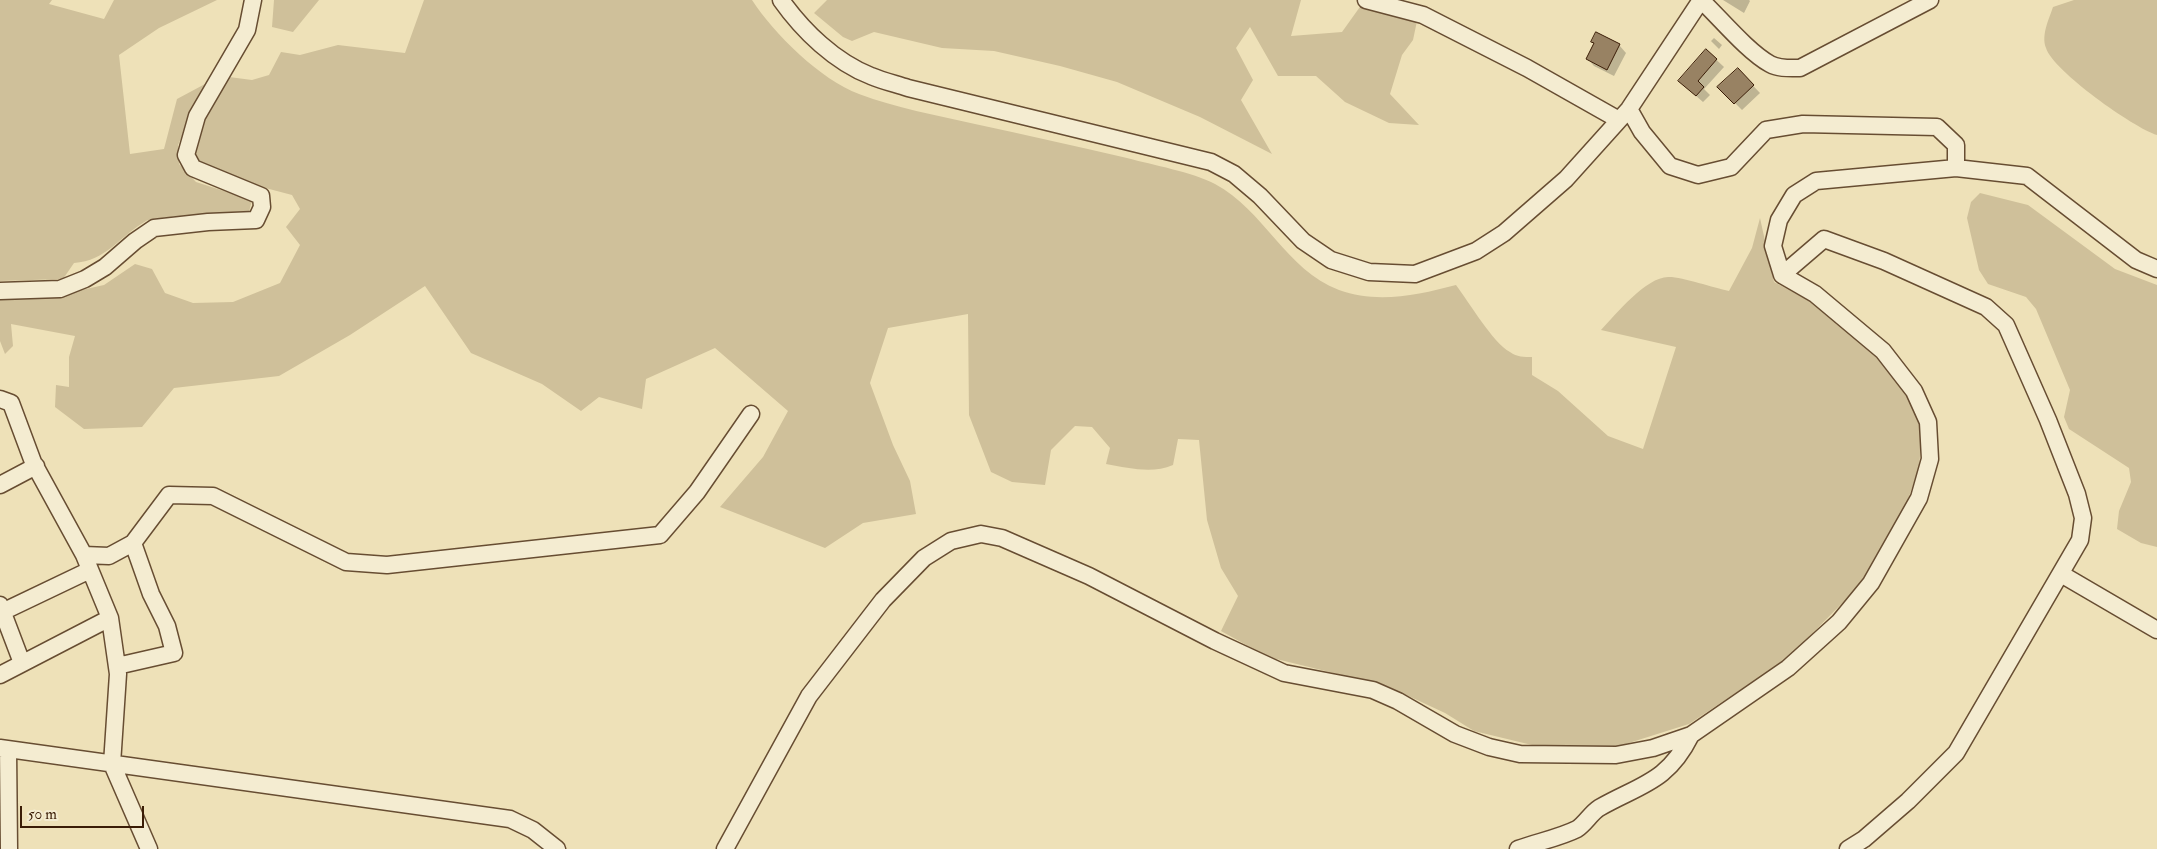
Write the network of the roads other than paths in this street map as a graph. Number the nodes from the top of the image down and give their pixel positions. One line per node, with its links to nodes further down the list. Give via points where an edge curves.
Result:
1 (253, 0): 10 (street, via 247,30 197,116 186,155 192,168 261,196 262,207 256,220 154,228 85,279 60,289)
2 (781, 0): 6 (street, via 797,23 839,58 871,76 908,88 1211,162 1254,190 1303,241 1330,260 1369,272 1415,274 1476,251 1504,233 1566,179)
3 (1366, 0): 6 (street, via 1430,18)
4 (1701, 0): 5 (street, via 1758,55 1783,69 1800,68); 6 (street)
5 (1930, 0)
6 (1624, 114): 7 (street, via 1670,166 1698,175 1731,168 1766,130 1803,124 1937,127 1956,145)
7 (1956, 168): 8 (street, via 2027,176 2136,260); 9 (street, via 1816,181 1794,195 1779,220 1773,246)
8 (2157, 269)
9 (1782, 275): 17 (street, via 1824,239 1884,261 1986,307 2006,325 2048,420 2083,518 2080,540); 24 (street, via 1815,294 1883,351 1914,391 1928,422 1930,459 1919,498 1871,583 1839,622 1788,668)
10 (0, 291)
11 (0, 399): 13 (street, via 10,403)
12 (751, 414): 15 (street, via 697,492 660,536 388,565 354,563 346,562 213,496 169,495)
13 (36, 466): 14 (street); 16 (street)
14 (0, 485)
15 (132, 543): 16 (street, via 109,556); 22 (street, via 167,626 174,653)
16 (87, 563): 18 (street); 19 (street)
17 (2061, 574): 20 (street); 32 (street, via 1956,753 1908,801)
18 (1, 610): 21 (street)
19 (110, 618): 21 (street); 22 (street)
20 (2157, 630)
21 (22, 663): 23 (street)
22 (117, 666): 26 (street)
23 (0, 675)
24 (1691, 735): 30 (street, via 1653,748 1616,755 1520,754 1489,747 1455,734 1373,690 1284,673 1089,576 1002,538 981,534 951,541 924,558 883,600 809,696); 31 (street, via 1670,767 1648,784 1596,810 1578,828)
25 (4, 748): 26 (street); 27 (street)
26 (112, 764): 28 (street); 29 (street, via 510,819 533,830)
27 (9, 849)
28 (149, 849)
29 (557, 849)
30 (725, 849)
31 (1518, 849)
32 (1848, 849)

